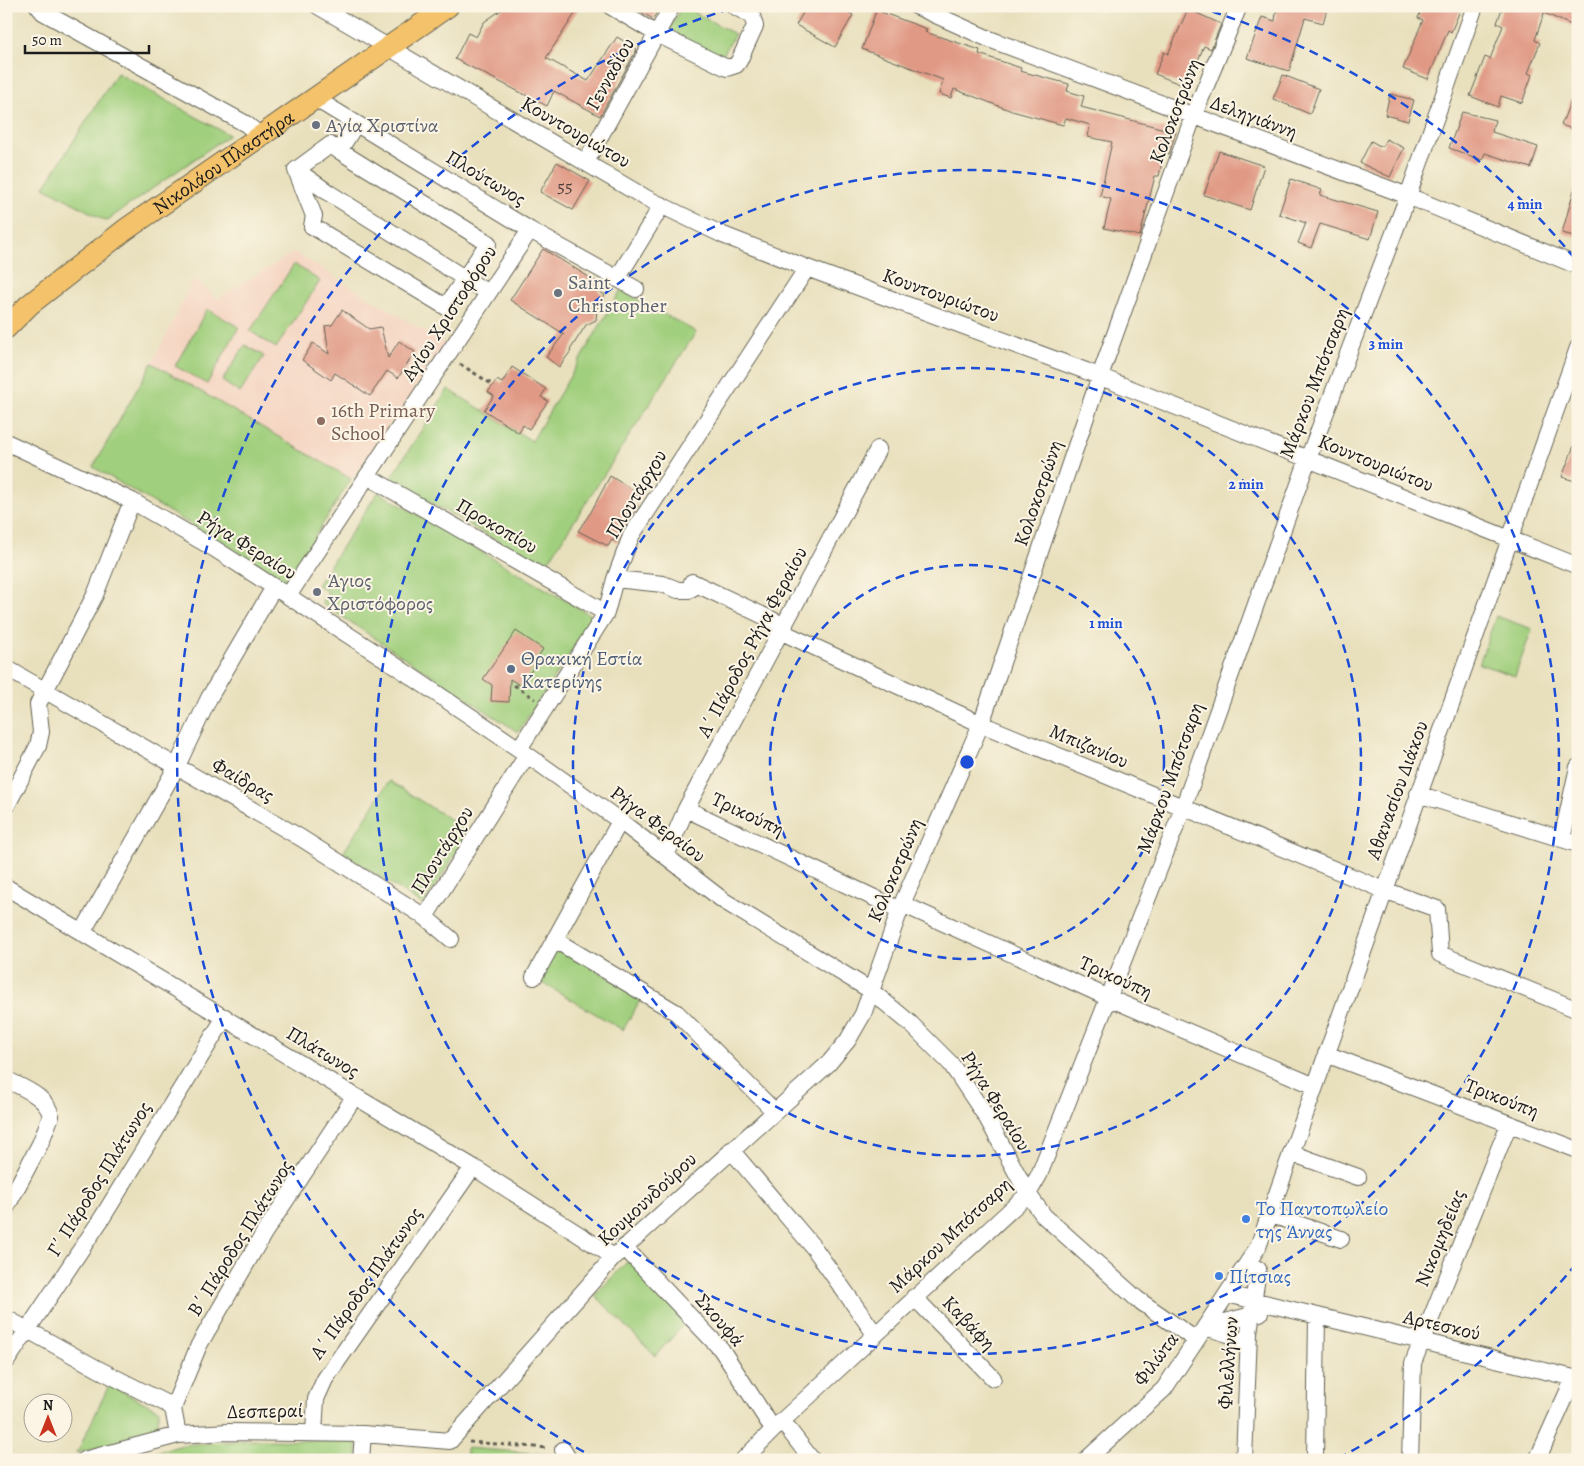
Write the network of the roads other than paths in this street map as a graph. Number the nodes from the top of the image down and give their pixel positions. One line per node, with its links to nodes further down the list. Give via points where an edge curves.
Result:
1 (38, 6): 15 (street, via 43,12 246,124)
2 (318, 6): 11 (street, Κουντουριώτου)
3 (448, 6): 11 (main road, Νικολάου Πλαστήρα)
4 (610, 6): 10 (street)
5 (672, 6): 10 (street, Γενναδίου)
6 (734, 6): 10 (street, via 752,16 755,26 739,61 732,67 722,66)
7 (1239, 6): 13 (street, Κολοκοτρώνη)
8 (1475, 6): 20 (street, Μάρκου Μπότσαρη)
9 (924, 8): 13 (street, Δεληγιάννη, via 989,39)
10 (657, 34): 17 (street, Γενναδίου)
11 (388, 47): 12 (main road, Νικολάου Πλαστήρα); 17 (street, Κουντουριώτου)
12 (316, 99): 14 (street, Πλούτωνος); 15 (main road, Νικολάου Πλαστήρα)
13 (1193, 117): 20 (street, Δεληγιάννη); 32 (street, Κολοκοτρώνη)
14 (355, 125): 16 (street); 23 (street, Πλούτωνος)
15 (261, 136): 30 (main road, Νικολάου Πλαστήρα, via 73,269 29,304)
16 (339, 151): 18 (street, via 330,145); 26 (street, via 488,243)
17 (586, 162): 21 (street, Κουντουριώτου)
18 (296, 170): 19 (street); 22 (street)
19 (329, 193): 22 (street); 26 (street)
20 (1408, 196): 24 (street, Δεληγιάννη); 35 (street, Μάρκου Μπότσαρη)
21 (662, 205): 25 (street, Κουντουριώτου, via 724,235); 27 (street)
22 (314, 216): 26 (street, via 312,226 446,307)
23 (530, 230): 27 (street, Πλούτωνος); 29 (street, Αγίου Χριστοφόρου)
24 (1578, 266)
25 (807, 268): 32 (street, Κουντουριώτου); 40 (street, Πλουτάρχου, via 631,536)
26 (465, 278): 29 (street)
27 (617, 278): 28 (street, Πλούτωνος)
28 (636, 290)
29 (488, 293): 36 (street, Αγίου Χριστοφόρου)
30 (6, 328)
31 (1578, 348): 38 (street, Αθανασίου Διάκου)
32 (1100, 376): 35 (street, Κουντουριώτου); 47 (street, Κολοκοτρώνη)
33 (6, 442): 37 (street, Ρήγα Φεραίου)
34 (878, 449): 44 (street, Α΄ Πάροδος Ρήγα Φεραίου)
35 (1308, 459): 38 (street, Κουντουριώτου); 53 (street, Μάρκου Μπότσαρη)
36 (367, 476): 42 (street, Αγίου Χριστοφόρου); 43 (street, Προκοπίου)
37 (132, 501): 41 (street, Ρήγα Φεραίου); 46 (street, via 95,595)
38 (1509, 540): 39 (street, Κουντουριώτου); 51 (street, Αθανασίου Διάκου)
39 (1578, 566)
40 (615, 579): 43 (street, Πλουτάρχου); 44 (street, Μπιζανίου, via 663,584 678,590 689,590 694,584)
41 (274, 587): 42 (street, Ρήγα Φεραίου); 49 (street, via 210,698)
42 (288, 596): 48 (street, Ρήγα Φεραίου)
43 (606, 614): 48 (street, Πλουτάρχου, via 546,706)
44 (783, 629): 47 (street, Μπιζανίου); 54 (street, Α΄ Πάροδος Ρήγα Φεραίου)
45 (6, 668): 46 (street, Φαίδρας)
46 (44, 691): 49 (street, Φαίδρας); 52 (street, via 38,704 41,732 38,746)
47 (981, 724): 53 (street, Μπιζανίου); 61 (street, Κολοκοτρώνη)
48 (523, 752): 55 (street, Ρήγα Φεραίου); 62 (street, Πλουτάρχου)
49 (177, 766): 62 (street, Φαίδρας, via 301,838); 63 (street)
50 (1578, 767): 56 (street)
51 (1418, 794): 56 (street); 60 (street, Αθανασίου Διάκου)
52 (6, 807)
53 (1183, 808): 60 (street, Μπιζανίου); 68 (street, Μάρκου Μπότσαρη)
54 (686, 809): 58 (street, Α΄ Πάροδος Ρήγα Φεραίου); 61 (street, Τρικούπη)
55 (620, 821): 58 (street, Ρήγα Φεραίου); 65 (street)
56 (1562, 839): 57 (street)
57 (1578, 844)
58 (666, 856): 67 (street, Ρήγα Φεραίου, via 724,901)
59 (6, 888): 63 (street, Πλάτωνος)
60 (1384, 890): 69 (street, Μπιζανίου, via 1437,909 1440,954); 71 (street, Αθανασίου Διάκου)
61 (901, 907): 67 (street, Κολοκοτρώνη); 68 (street, Τρικούπη)
62 (425, 917): 64 (street, Φαίδρας)
63 (82, 933): 70 (street, Πλάτωνος)
64 (451, 939)
65 (555, 940): 66 (street); 75 (street, via 677,1013)
66 (534, 977)
67 (870, 990): 75 (street, Κουμουνδούρου, via 863,1014 848,1040 829,1063); 82 (street, Ρήγα Φεραίου, via 912,1024 951,1064 987,1118)
68 (1109, 998): 73 (street, Τρικούπη); 82 (street, Μάρκου Μπότσαρη, via 1039,1175)
69 (1578, 1010)
70 (225, 1017): 74 (street, Πλάτωνος); 94 (street, Γ΄ Πάροδος Πλάτωνος, via 102,1218)
71 (1326, 1054): 73 (street, Αθανασίου Διάκου); 76 (street, Τρικούπη)
72 (6, 1079): 83 (street, via 39,1098 48,1106 51,1116)
73 (1315, 1086): 79 (street, Αθανασίου Διάκου)
74 (355, 1096): 80 (street, Πλάτωνος); 102 (street, Β΄ Πάροδος Πλάτωνος, via 264,1232 199,1345)
75 (774, 1111): 77 (street, Κουμουνδούρου)
76 (1509, 1124): 78 (street, Τρικούπη); 97 (street, Νικομηδείας)
77 (731, 1150): 87 (street, Κουμουνδούρου); 96 (street, via 814,1248)
78 (1578, 1150)
79 (1291, 1153): 81 (street); 84 (street, Αθανασίου Διάκου)
80 (473, 1167): 87 (street, Πλάτωνος); 104 (street, Α΄ Πάροδος Πλάτωνος, via 325,1379 316,1399)
81 (1358, 1177)
82 (1028, 1194): 90 (street, Μάρκου Μπότσαρη); 95 (street, Ρήγα Φεραίου, via 1044,1216 1137,1299)
83 (6, 1208)
84 (1269, 1214): 85 (street); 86 (street, Αθανασίου Διάκου)
85 (1341, 1238)
86 (1258, 1247): 88 (street, Αθανασίου Διάκου); 89 (street, Αθανασίου Διάκου)
87 (619, 1252): 103 (street, Σκουφά, via 720,1349); 107 (street, Κουμουνδούρου)
88 (1258, 1269): 89 (street, via 1249,1285); 91 (street, Φιλελλήνων)
89 (1227, 1294): 91 (street, Αρτεσκού); 95 (street, Φιλώτα)
90 (914, 1297): 96 (street, Μάρκου Μπότσαρη); 100 (street, Καβάφη)
91 (1253, 1308): 92 (street, Αρτεσκού, via 1298,1311); 95 (street, Αρτεσκού); 98 (street, Φιλελλήνων)
92 (1317, 1316): 97 (street, Αρτεσκού); 114 (street)
93 (6, 1318): 94 (street)
94 (26, 1330): 99 (street, Γ΄ Πάροδος Πλάτωνος); 102 (street)
95 (1201, 1333): 98 (street, Ρήγα Φεραίου, via 1228,1334); 112 (street, Φιλώτα, via 1164,1389)
96 (875, 1334): 103 (street, Μάρκου Μπότσαρη)
97 (1421, 1342): 101 (street, Αρτεσκού); 115 (street, Νικομηδείας, via 1413,1363)
98 (1248, 1346): 113 (street, Φιλελλήνων)
99 (6, 1362)
100 (993, 1378)
101 (1576, 1378): 116 (street)
102 (173, 1408): 106 (street)
103 (777, 1425): 110 (street, Μάρκου Μπότσαρη); 111 (street, Σκουφά)
104 (314, 1432): 105 (street, Δεσπεραί); 106 (street, Δεσπεραί)
105 (362, 1434): 107 (street, Δεσπεραί); 109 (street)
106 (178, 1435): 108 (street, Δεσπεραί)
107 (450, 1441)
108 (84, 1460)
109 (361, 1460)
110 (743, 1460)
111 (812, 1460)
112 (1086, 1460)
113 (1244, 1460)
114 (1315, 1460)
115 (1410, 1460)
116 (1537, 1460)

